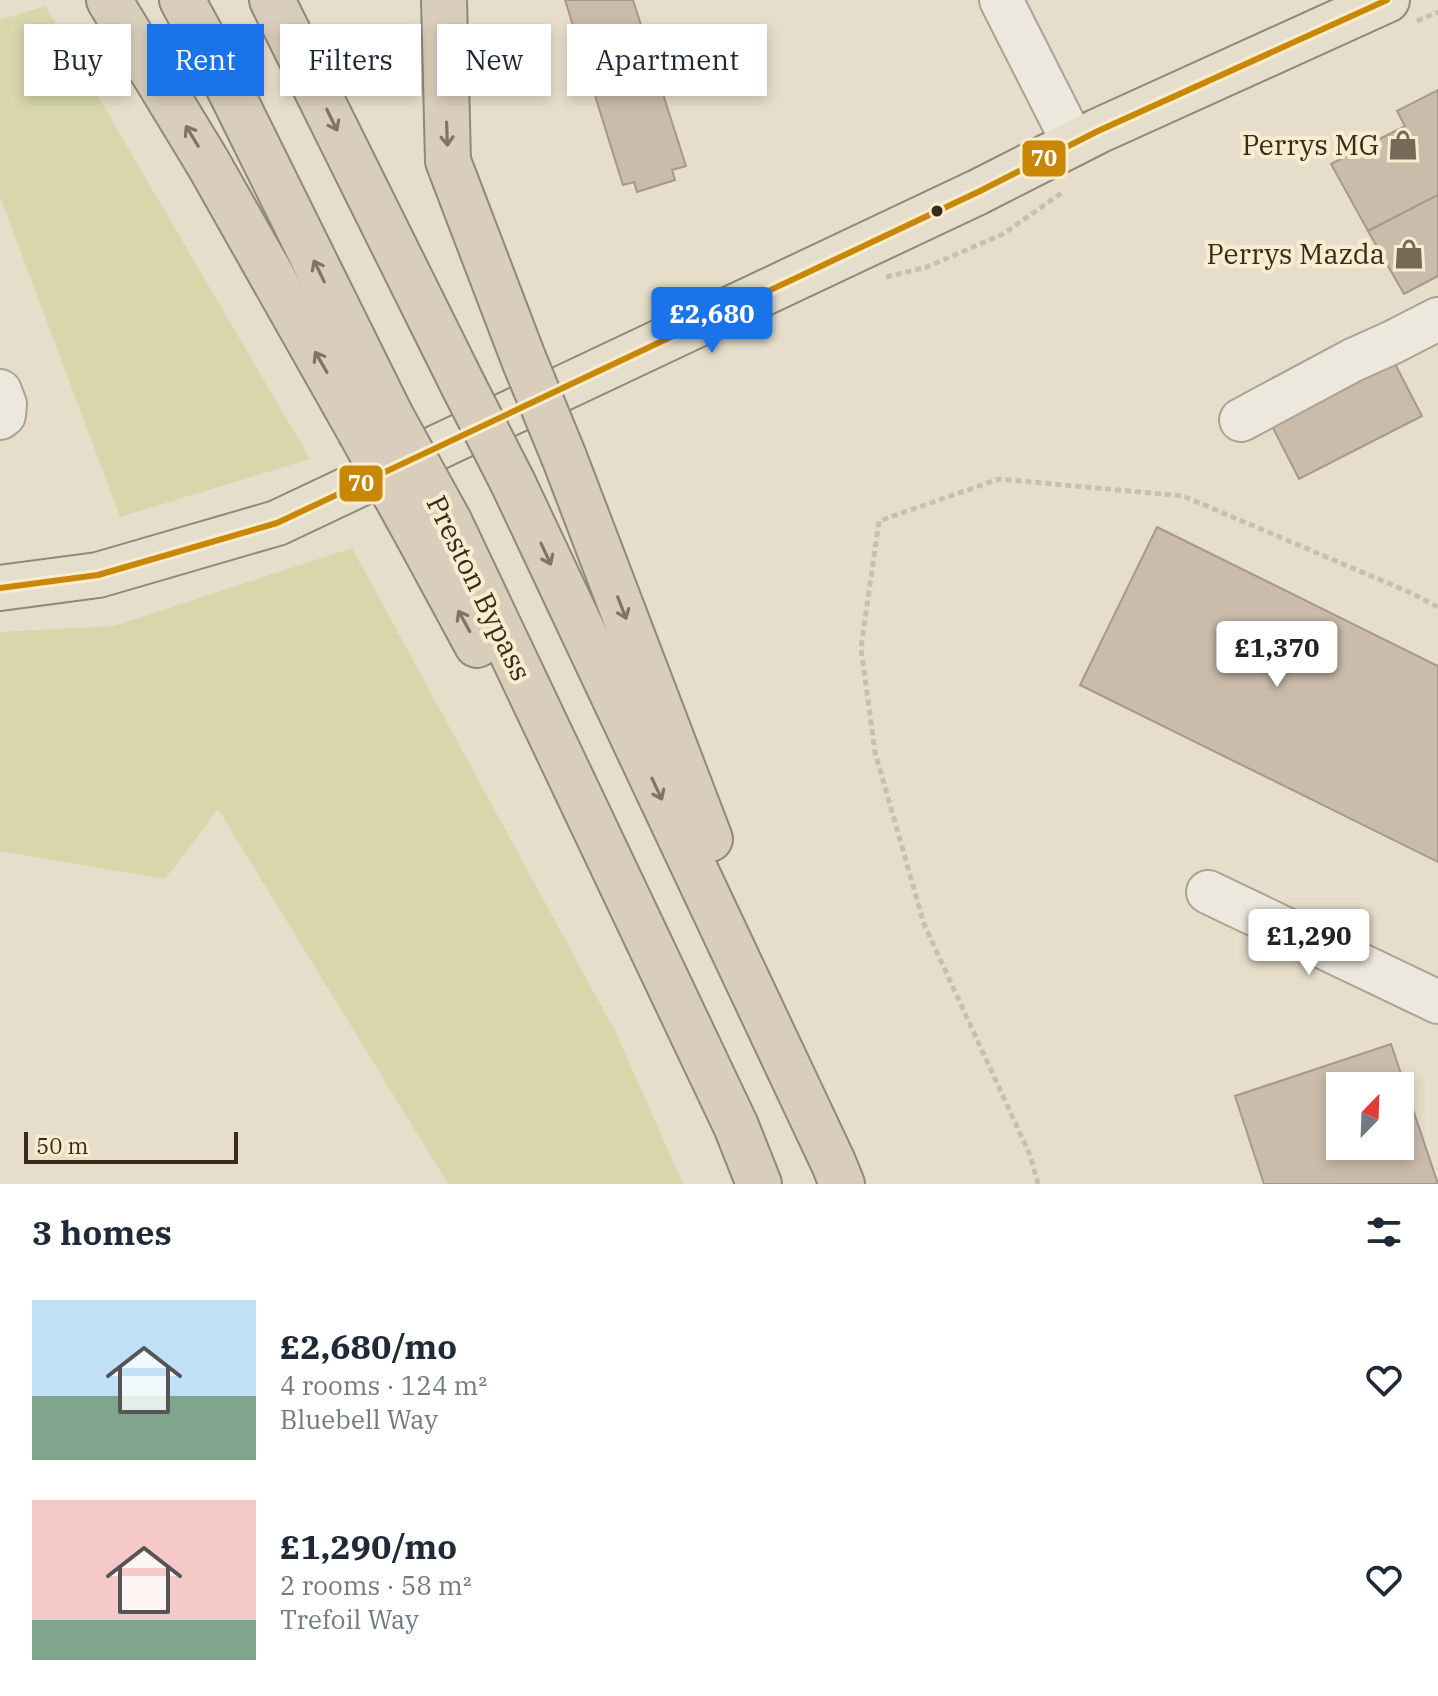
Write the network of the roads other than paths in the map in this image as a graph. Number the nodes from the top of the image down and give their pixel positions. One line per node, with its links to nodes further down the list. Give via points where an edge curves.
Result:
1 (109, 0): 12 (highway, one-way to 1)
2 (182, 0): 12 (highway, one-way to 2, via 217,64)
3 (272, 0): 16 (highway, one-way to 16, bridge, via 513,483)
4 (444, 0): 16 (highway, one-way to 16, bridge, via 448,161)
5 (1001, 0): 7 (street)
6 (1387, 0): 7 (main road)
7 (1074, 144): 13 (main road, via 277,523 98,575)
8 (1438, 319): 11 (street)
9 (0, 391): 10 (street, via 5,404)
10 (0, 418)
11 (1241, 420)
12 (375, 423): 17 (highway, one-way to 12, bridge, via 716,1083)
13 (0, 588)
14 (1208, 892): 15 (street)
15 (1438, 1002)
16 (838, 1173)
17 (759, 1184)

